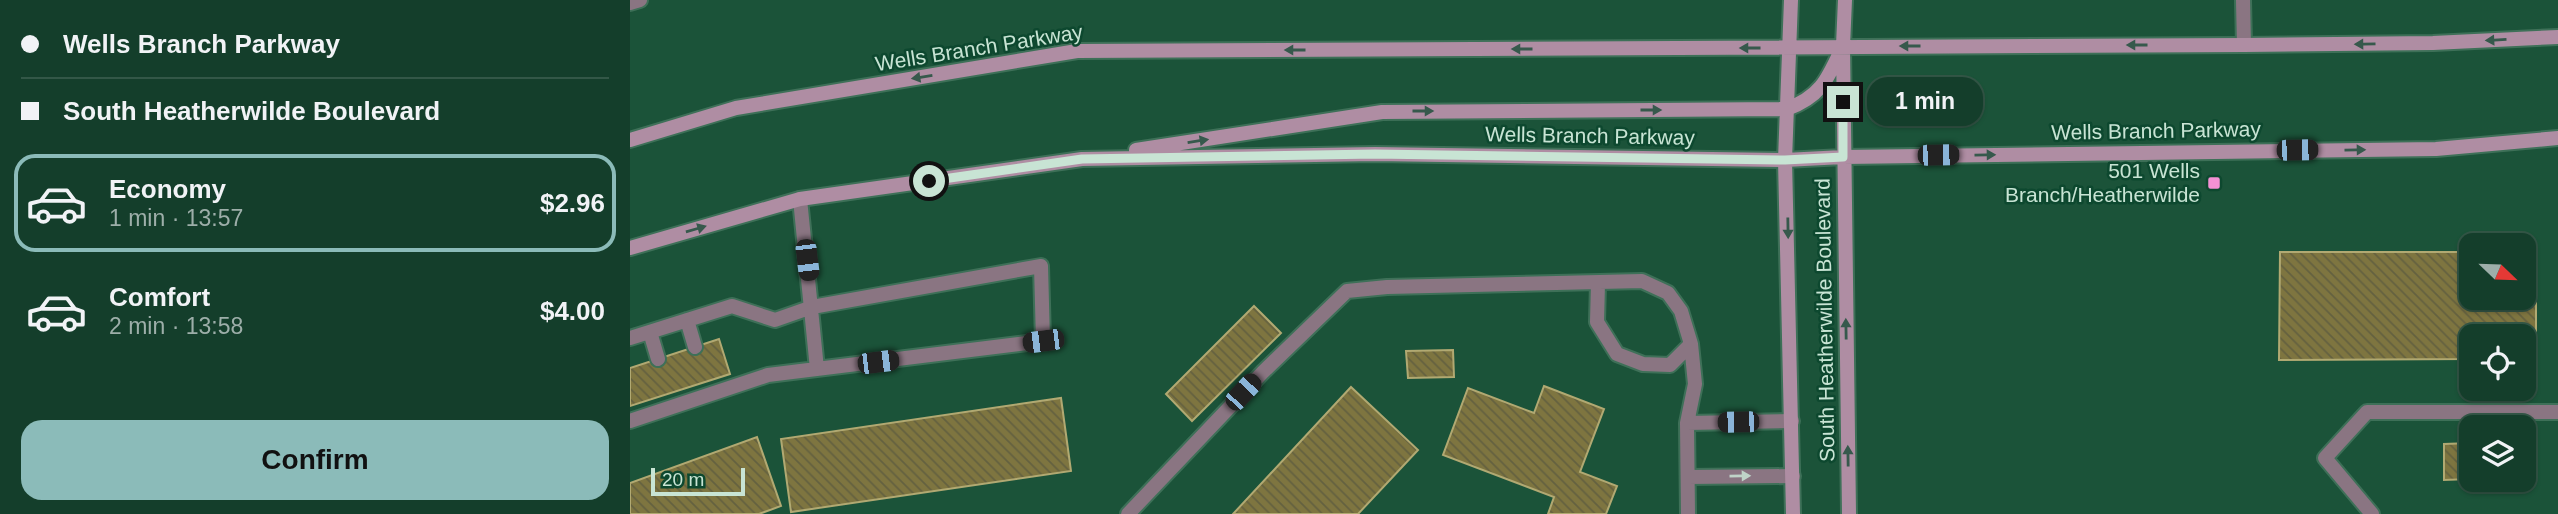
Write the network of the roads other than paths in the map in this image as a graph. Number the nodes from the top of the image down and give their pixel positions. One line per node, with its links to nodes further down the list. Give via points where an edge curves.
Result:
1 (640, 0): 5 (lane)
2 (1791, 0): 9 (main road, South Heatherwilde Boulevard)
3 (1845, 0): 8 (main road, South Heatherwilde Boulevard)
4 (2243, 0): 7 (lane)
5 (630, 3)
6 (2558, 37): 7 (main road, Wells Branch Parkway, one-way to 7)
7 (2244, 45): 8 (main road, Wells Branch Parkway, one-way to 8)
8 (1843, 46): 9 (main road, Wells Branch Parkway); 10 (main road, via 1825,84 1807,102); 13 (main road, South Heatherwilde Boulevard)
9 (1789, 48): 10 (main road, South Heatherwilde Boulevard); 12 (main road, Wells Branch Parkway, one-way to 12, via 1077,51 736,108)
10 (1787, 109): 14 (main road, one-way to 10, via 1382,112); 15 (main road, South Heatherwilde Boulevard)
11 (2558, 138): 13 (main road, Wells Branch Parkway, one-way to 11, via 2436,149)
12 (630, 140)
13 (1843, 157): 15 (main road, Wells Branch Parkway); 36 (main road, South Heatherwilde Boulevard, one-way to 13)
14 (1082, 159): 15 (main road, Wells Branch Parkway, via 1375,154); 16 (main road, Wells Branch Parkway)
15 (1785, 160): 29 (main road, South Heatherwilde Boulevard, one-way to 29)
16 (800, 199): 17 (main road, Wells Branch Parkway, one-way to 16); 19 (lane)
17 (630, 248)
18 (1598, 283): 23 (lane, via 1642,281 1668,293 1681,311); 23 (lane, via 1597,322 1617,354 1643,365 1670,365); 33 (lane, via 1347,291 1262,372)
19 (812, 307): 20 (lane, via 775,320 732,306); 26 (lane); 26 (lane, via 1041,266 1043,341)
20 (687, 320): 21 (lane); 24 (lane)
21 (650, 332): 22 (lane); 25 (lane)
22 (630, 338)
23 (1691, 344): 30 (lane, via 1695,384)
24 (695, 347)
25 (658, 359)
26 (817, 369): 28 (lane, via 708,388)
27 (2558, 412): 37 (lane, via 2367,412 2325,458)
28 (630, 420)
29 (1793, 421): 30 (lane); 31 (main road, South Heatherwilde Boulevard)
30 (1686, 423): 32 (lane)
31 (1793, 476): 32 (lane, one-way to 31); 35 (main road, South Heatherwilde Boulevard)
32 (1688, 477): 34 (lane)
33 (1128, 514)
34 (1688, 514)
35 (1793, 514)
36 (1849, 514)
37 (2372, 514)

